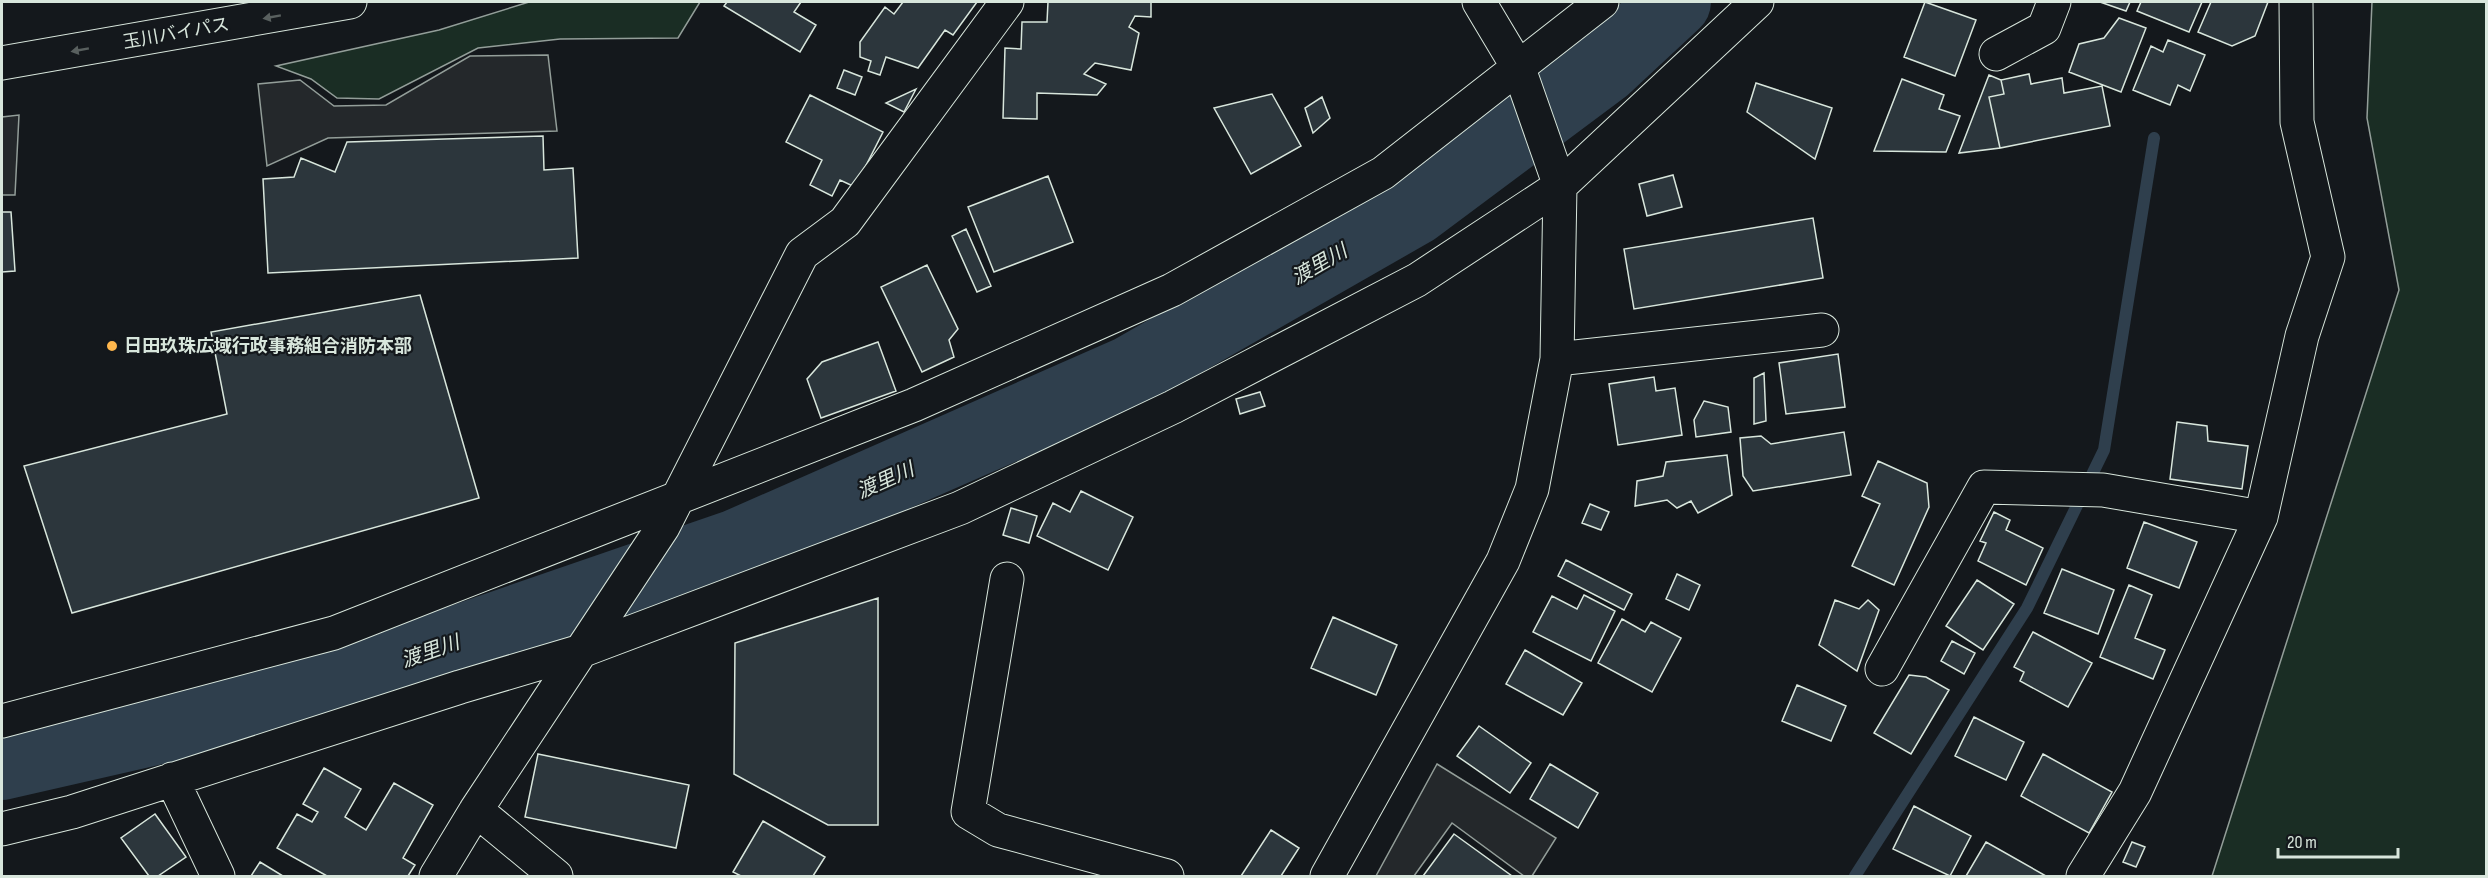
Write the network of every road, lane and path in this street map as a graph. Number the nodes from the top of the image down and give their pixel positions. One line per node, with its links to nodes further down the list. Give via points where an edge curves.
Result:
1 (350, 2): 9 (main road, 玉川バイパス, one-way to 9)
2 (1007, 2): 14 (main road, via 845,222 802,254)
3 (1479, 2): 10 (main road)
4 (1602, 2): 10 (main road)
5 (1757, 2): 11 (main road)
6 (2054, 2): 8 (main road, via 2044,28)
7 (2296, 2): 15 (main road, via 2297,122 2328,257 2302,336)
8 (1996, 54)
9 (2, 63)
10 (1519, 69): 11 (main road); 14 (main road, via 1383,173 1172,290)
11 (1560, 186): 13 (main road); 17 (main road, via 1417,280 1163,412 960,508)
12 (1821, 330): 13 (main road)
13 (1557, 359): 27 (main road, via 1532,489 1503,561)
14 (668, 514): 17 (main road); 19 (main road, via 334,633)
15 (2261, 518): 18 (main road, via 2087,490 1984,487); 28 (main road, via 2135,792)
16 (1007, 579): 26 (main road, via 968,812 998,830)
17 (581, 651): 20 (main road); 21 (main road)
18 (1882, 669)
19 (2, 721)
20 (172, 779): 22 (main road, via 72,812); 23 (main road)
21 (476, 810): 24 (main road); 25 (main road)
22 (2, 829)
23 (218, 876)
24 (436, 876)
25 (556, 876)
26 (1167, 876)
27 (1328, 876)
28 (2083, 876)

